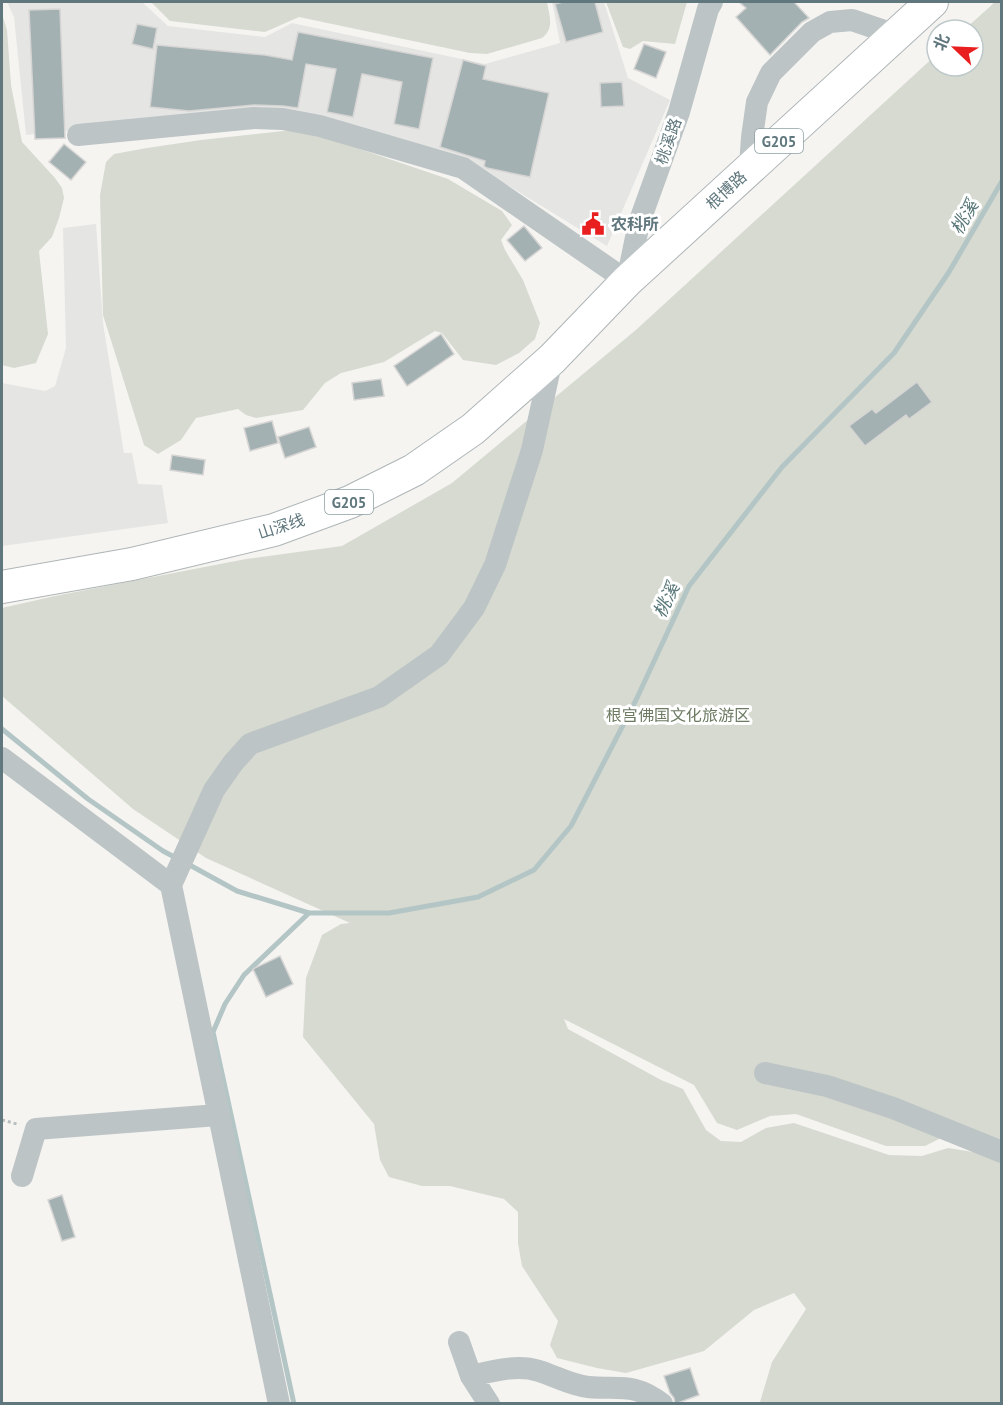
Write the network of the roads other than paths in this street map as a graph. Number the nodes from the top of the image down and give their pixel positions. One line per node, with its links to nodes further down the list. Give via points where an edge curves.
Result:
1 (712, 2): 6 (street, 桃溪路, via 639,222)
2 (921, 5): 3 (highway, 根博路 / G205)
3 (896, 35): 5 (highway, 根博路 / G205); 5 (street, via 852,20 830,22 812,32 771,73 757,102)
4 (78, 135): 6 (street, via 254,118 320,126 463,168)
5 (750, 167): 6 (highway, 根博路 / G205)
6 (627, 281): 7 (highway, 山深线 / G205)
7 (552, 359): 8 (highway, 山深线 / G205, via 473,429 414,470 350,502 263,533 132,564); 10 (street, via 532,450 495,565 474,609 439,655 379,697 250,744 214,790)
8 (2, 587)
9 (2, 758): 10 (street)
10 (171, 885): 12 (street)
11 (765, 1073): 13 (street, via 826,1086 893,1108)
12 (218, 1115): 14 (street, via 36,1129); 17 (street)
13 (1002, 1152)
14 (22, 1176)
15 (459, 1342): 16 (street)
16 (471, 1376): 18 (street); 19 (street, via 513,1368 536,1370 586,1387 629,1388 651,1394)
17 (274, 1402)
18 (489, 1404)
19 (662, 1404)

